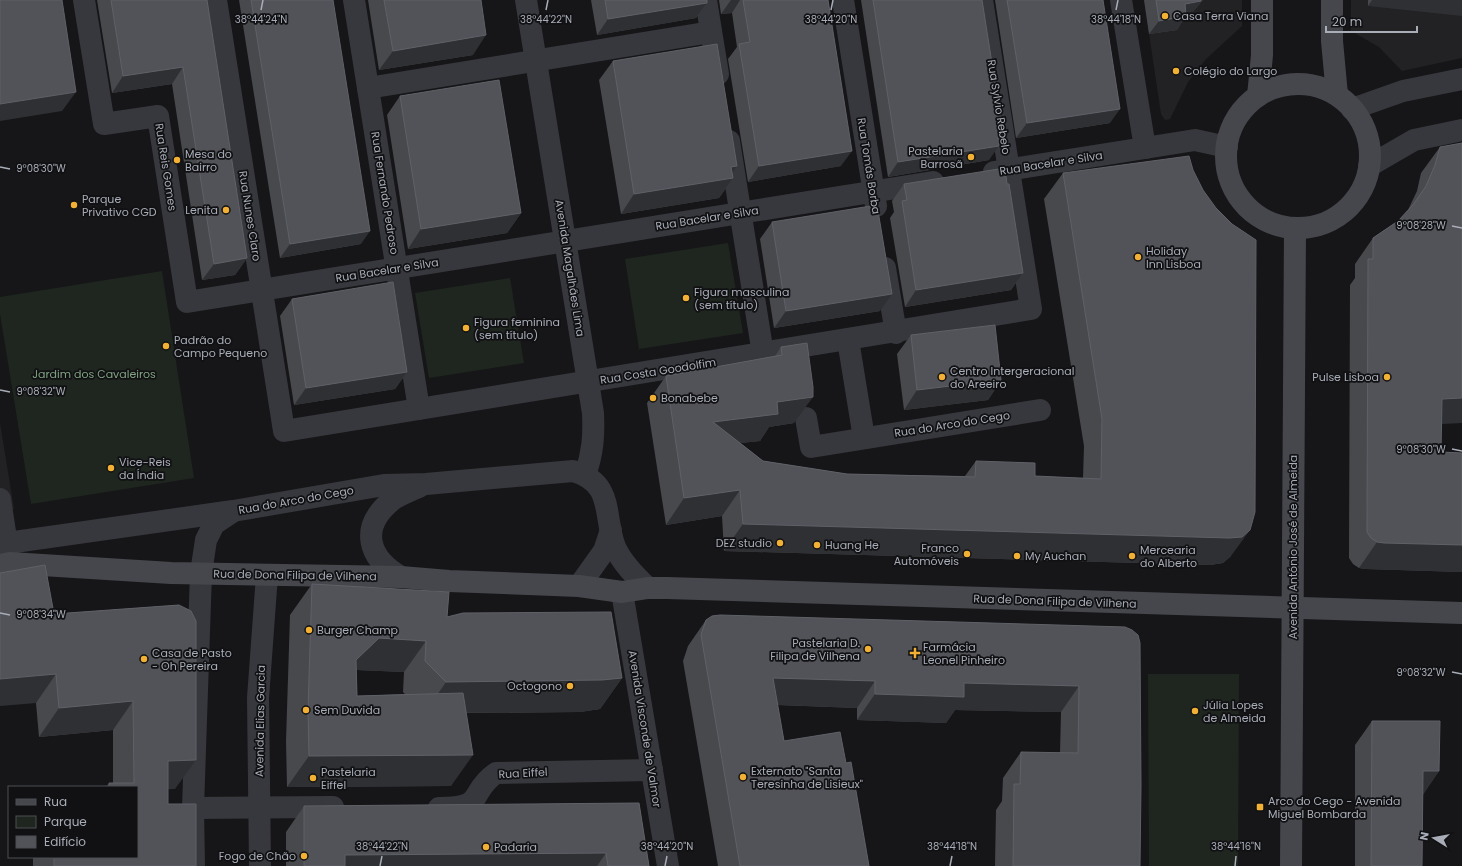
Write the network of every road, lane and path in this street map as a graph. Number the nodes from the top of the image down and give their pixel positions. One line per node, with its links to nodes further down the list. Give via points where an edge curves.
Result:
1 (84, 0): 32 (street, Rua Reis Gomes, via 104,124 158,116)
2 (216, 0): 31 (street, Rua Nunes Claro)
3 (354, 0): 14 (street, Rua Fernando Pedroso)
4 (526, 0): 12 (street, Avenida Magalhães Lima)
5 (706, 0): 11 (street)
6 (843, 0): 24 (street, Rua Tomás Borba)
7 (982, 0): 23 (street, Rua Sylvio Rebelo)
8 (1121, 0): 21 (street)
9 (1262, 0): 16 (street, via 1262,55)
10 (1332, 0): 17 (street, via 1332,41)
11 (711, 32): 12 (street); 15 (street)
12 (536, 60): 14 (street); 28 (street, Avenida Magalhães Lima)
13 (1462, 79): 17 (street)
14 (368, 88): 30 (street, Rua Fernando Pedroso)
15 (721, 90)
16 (1258, 96): 17 (street, via 1277,87 1297,84 1318,87); 20 (street, via 1243,109 1232,127)
17 (1344, 102): 22 (street, via 1363,126 1369,146)
18 (726, 120): 25 (street)
19 (1462, 130): 22 (street, via 1414,140)
20 (1226, 147): 21 (street, Rua Bacelar e Silva, via 1195,140); 27 (street, via 1232,187 1244,204 1259,218 1278,226)
21 (1145, 148): 23 (street, Rua Bacelar e Silva)
22 (1369, 166): 27 (street, via 1364,186 1352,204 1337,217 1318,226)
23 (1009, 170): 24 (street, Rua Bacelar e Silva); 33 (street, Rua Sylvio Rebelo)
24 (873, 191): 25 (street, Rua Bacelar e Silva); 26 (street, Rua Tomás Borba)
25 (740, 213): 28 (street, Rua Bacelar e Silva); 36 (street)
26 (878, 223)
27 (1295, 229): 56 (street, Avenida António José de Almeida)
28 (566, 241): 30 (street, Rua Bacelar e Silva); 38 (street, Avenida Magalhães Lima)
29 (882, 246): 34 (street)
30 (397, 268): 31 (street, Rua Bacelar e Silva); 39 (street, Rua Fernando Pedroso)
31 (262, 290): 32 (street, Rua Bacelar e Silva); 42 (street, Rua Nunes Claro)
32 (187, 302)
33 (1031, 309): 34 (street, Rua Costa Goodolfim)
34 (896, 332): 35 (street, Rua Costa Goodolfim)
35 (848, 340): 36 (street, Rua Costa Goodolfim); 43 (street)
36 (763, 354): 37 (street); 38 (street, Rua Costa Goodolfim)
37 (797, 364)
38 (588, 382): 39 (street, Rua Costa Goodolfim); 44 (street, Avenida Magalhães Lima, via 594,437 592,456)
39 (419, 409): 42 (street, Rua Costa Goodolfim)
40 (1040, 410): 43 (street, Rua do Arco do Cego)
41 (806, 418): 43 (street, Rua do Arco do Cego, via 811,447)
42 (284, 431)
43 (864, 438)
44 (585, 475): 45 (street, Rua do Arco do Cego, via 564,471); 48 (street, via 600,488 608,510)
45 (426, 484): 47 (street, Rua do Arco do Cego, via 384,484); 52 (street, via 392,500 377,517 371,540 378,559 387,569)
46 (0, 499): 49 (street)
47 (233, 511): 49 (street, Rua do Arco do Cego); 50 (street, via 214,524 206,540)
48 (611, 530): 53 (street, via 604,551); 54 (street, via 615,547 623,561)
49 (6, 557): 50 (street, Rua de Dona Filipa de Vilhena)
50 (201, 574): 51 (street, Rua de Dona Filipa de Vilhena); 61 (street)
51 (267, 575): 52 (street, Rua de Dona Filipa de Vilhena); 59 (street, Avenida Elias Garcia, via 258,698)
52 (401, 577): 53 (street, Rua de Dona Filipa de Vilhena)
53 (579, 586): 55 (street, Rua de Dona Filipa de Vilhena)
54 (648, 588): 55 (street, Rua de Dona Filipa de Vilhena); 56 (street, Rua de Dona Filipa de Vilhena)
55 (622, 592): 58 (street, Avenida Visconde de Valmor)
56 (1293, 607): 57 (street, Rua de Dona Filipa de Vilhena); 66 (street, Avenida António José de Almeida)
57 (1462, 613)
58 (652, 770): 62 (street, Rua Eiffel, via 496,773 488,778 476,798 464,806); 65 (street, Avenida Visconde de Valmor)
59 (259, 807): 60 (street); 61 (street); 64 (street, Avenida Elias Garcia)
60 (354, 807)
61 (193, 808): 63 (street)
62 (418, 808)
63 (194, 866)
64 (260, 866)
65 (668, 866)
66 (1291, 866)

